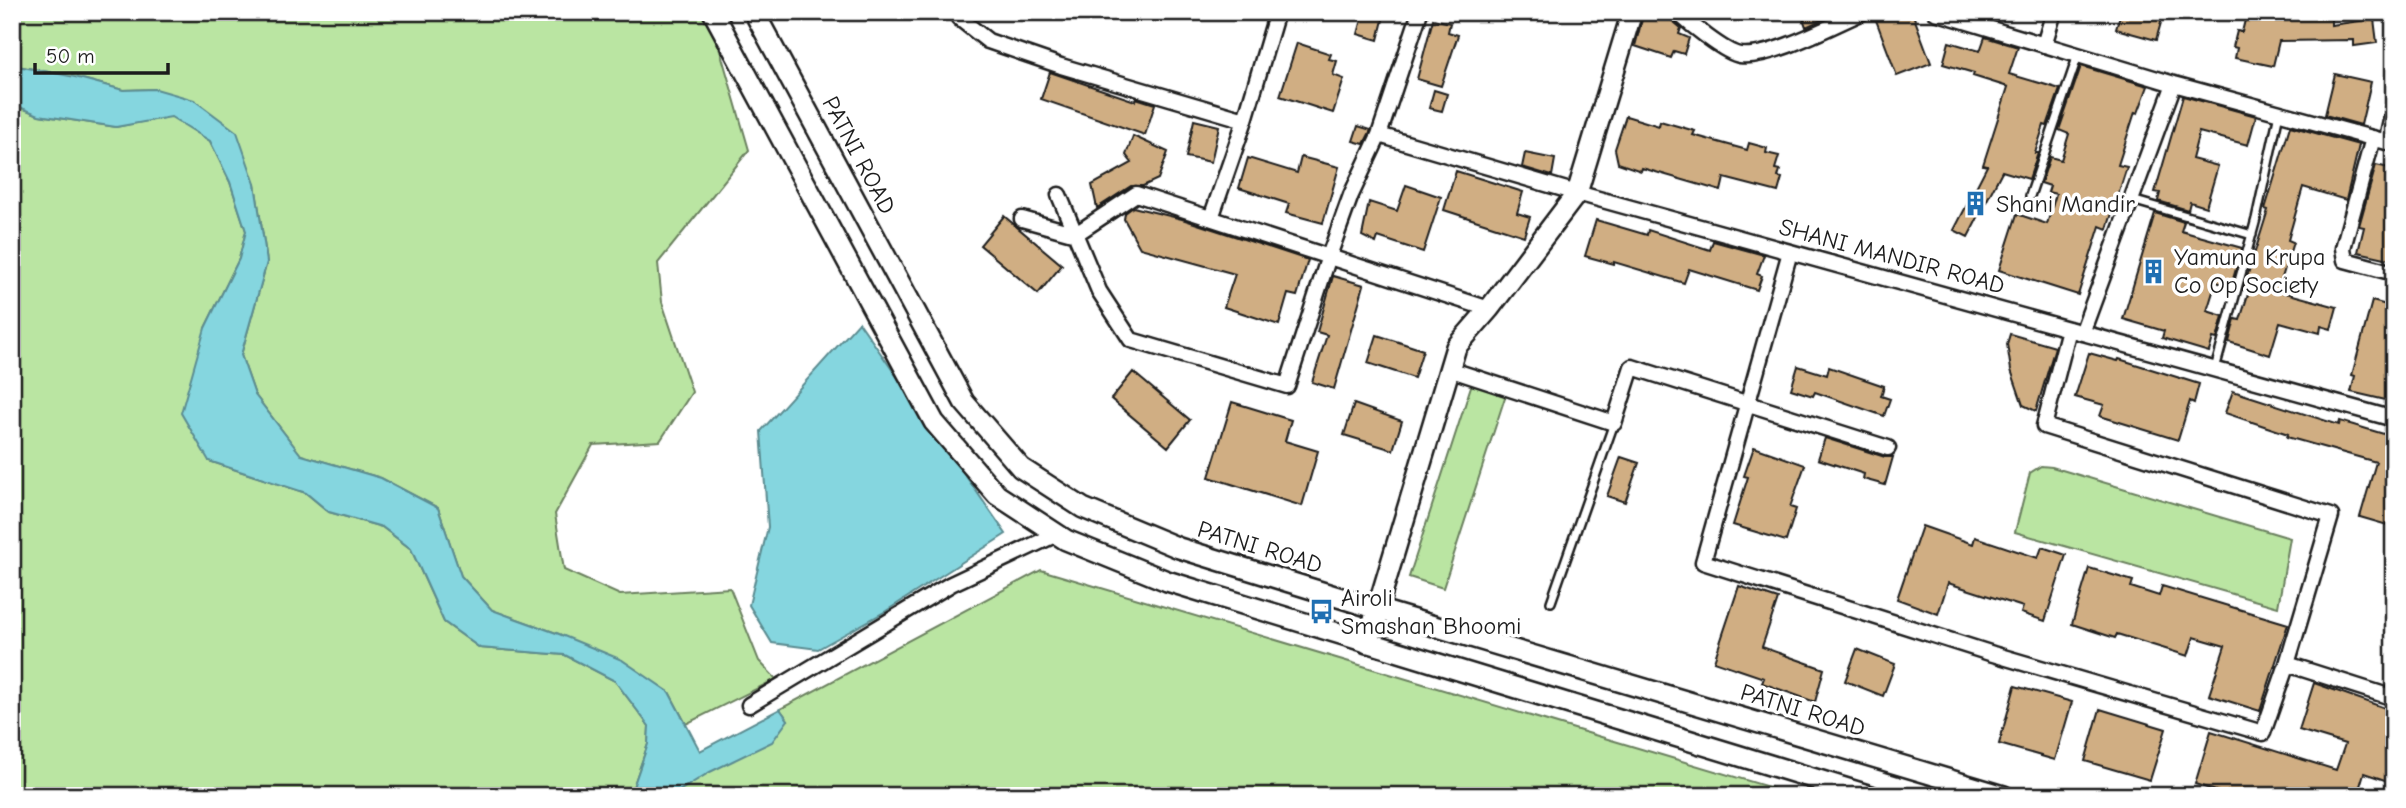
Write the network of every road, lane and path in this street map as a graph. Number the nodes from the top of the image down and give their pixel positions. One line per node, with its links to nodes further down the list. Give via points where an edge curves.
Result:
1 (713, 12): 38 (main road, via 934,422 997,495)
2 (754, 12): 40 (main road, PATNI ROAD, via 964,402 1021,468 1083,508 1179,548)
3 (1277, 12): 16 (street)
4 (1420, 12): 17 (street)
5 (1632, 12): 19 (main road)
6 (1676, 12): 7 (street, via 1738,55 1767,53)
7 (1863, 12)
8 (1935, 12): 11 (street)
9 (2054, 12): 11 (street)
10 (959, 18): 16 (street, via 988,41)
11 (2043, 45): 12 (street)
12 (2078, 55): 13 (street); 21 (lane)
13 (2174, 83): 15 (street); 22 (street)
14 (2394, 91): 18 (lane)
15 (2279, 113): 18 (street); 26 (lane)
16 (1245, 120): 23 (street)
17 (1379, 135): 19 (street, SHANI MANDIR ROAD); 28 (street)
18 (2383, 141): 29 (street, via 2343,248 2345,260)
19 (1577, 193): 27 (street, SHANI MANDIR ROAD); 30 (main road)
20 (1059, 195): 25 (street)
21 (2030, 196)
22 (2131, 200): 26 (lane); 31 (street)
23 (1211, 218): 25 (street, via 1136,194); 28 (street)
24 (1022, 219): 25 (street)
25 (1076, 234): 28 (street, via 1099,291 1132,340 1287,386)
26 (2252, 235): 33 (lane)
27 (1790, 251): 31 (street, SHANI MANDIR ROAD); 34 (street)
28 (1329, 256): 30 (street)
29 (2394, 274)
30 (1489, 309): 32 (main road, via 1456,347)
31 (2076, 331): 33 (street, SHANI MANDIR ROAD); 42 (street, via 2044,426 2331,516)
32 (1449, 369): 36 (street); 40 (main road)
33 (2215, 369): 35 (street, SHANI MANDIR ROAD)
34 (1748, 403): 36 (street, via 1632,366); 37 (street); 42 (street, via 1703,562 2263,733)
35 (2394, 419)
36 (1614, 423): 39 (lane)
37 (1888, 448)
38 (1057, 534): 41 (main road, via 1167,581); 44 (street, via 951,584)
39 (1551, 602)
40 (1377, 609): 41 (main road); 46 (main road, PATNI ROAD)
41 (1367, 643): 45 (main road)
42 (2287, 664): 43 (street)
43 (2394, 698)
44 (750, 705)
45 (1871, 796)
46 (2004, 796)

